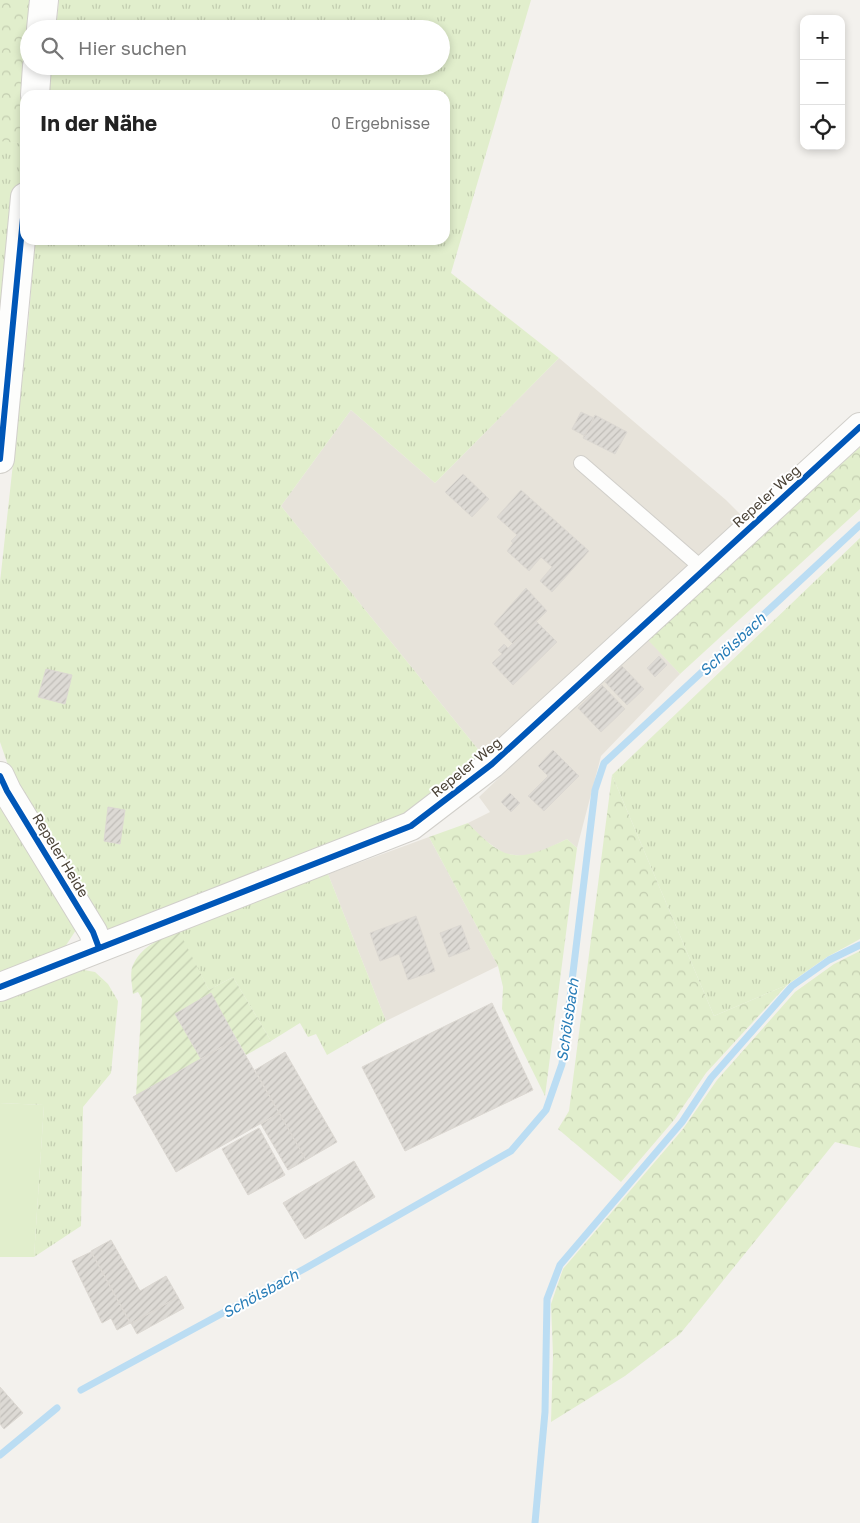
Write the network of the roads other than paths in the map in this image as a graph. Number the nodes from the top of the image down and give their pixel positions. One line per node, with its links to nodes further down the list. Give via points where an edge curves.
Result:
1 (44, 0): 2 (street)
2 (42, 20)
3 (37, 75): 4 (street)
4 (36, 90)
5 (20, 245): 7 (street)
6 (860, 427): 9 (street, Repeler Weg)
7 (0, 459)
8 (581, 463): 9 (lane)
9 (703, 569): 11 (street, Repeler Weg, via 492,764 411,826)
10 (0, 776): 11 (street, Repeler Heide, via 93,932)
11 (99, 948): 12 (street, Repeler Weg)
12 (0, 987)

